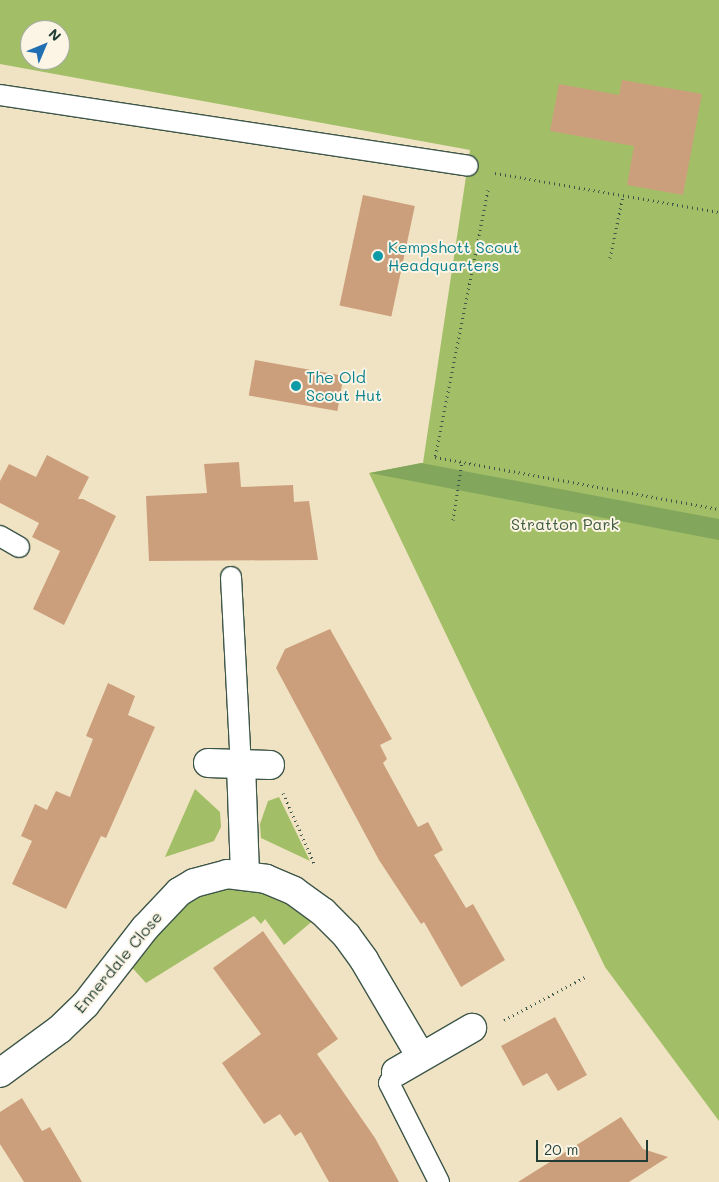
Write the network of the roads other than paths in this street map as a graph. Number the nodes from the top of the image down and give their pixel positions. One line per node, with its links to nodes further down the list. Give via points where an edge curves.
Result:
1 (0, 95): 2 (lane)
2 (468, 166)
3 (0, 536): 4 (lane)
4 (19, 547)
5 (231, 578): 7 (lane)
6 (208, 763): 7 (street)
7 (241, 765): 8 (street); 9 (street)
8 (270, 766)
9 (246, 875): 11 (street, Ennerdale Close, via 266,879 294,892 346,935); 13 (street, Ennerdale Close, via 210,878 179,892 145,928 85,1005)
10 (472, 1028): 11 (street)
11 (420, 1055): 12 (street)
12 (396, 1072): 14 (lane, via 389,1083)
13 (0, 1073)
14 (439, 1182)

